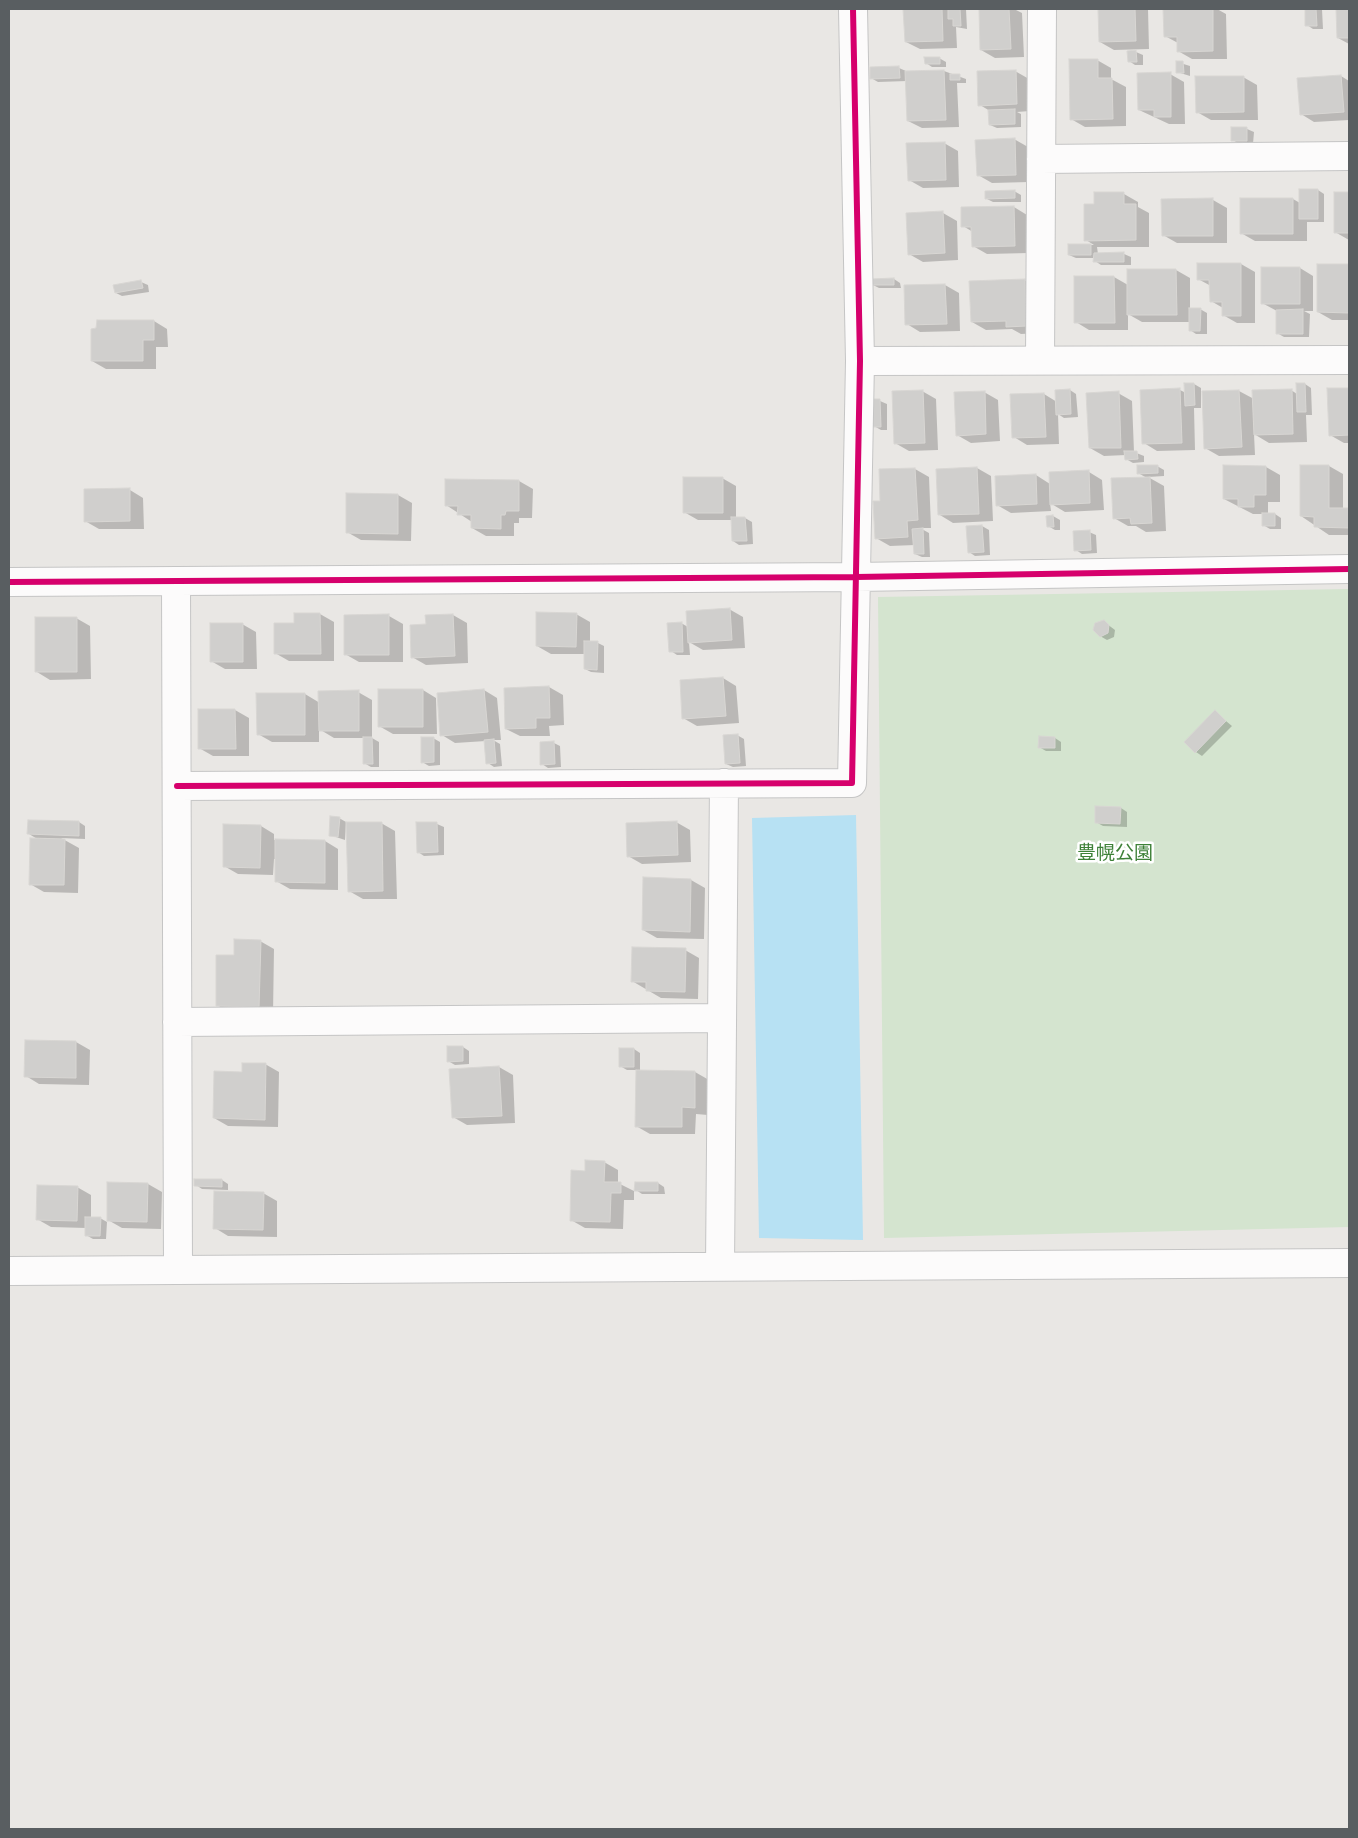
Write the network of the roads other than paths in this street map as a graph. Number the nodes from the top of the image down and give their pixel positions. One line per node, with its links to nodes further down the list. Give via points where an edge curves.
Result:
1 (853, 9): 7 (street)
2 (1042, 9): 4 (street)
3 (1349, 156): 4 (street)
4 (1041, 159): 5 (street)
5 (1040, 360): 6 (street); 7 (street)
6 (1349, 360)
7 (860, 361): 9 (street)
8 (1349, 569): 9 (street)
9 (856, 577): 10 (street); 12 (street, via 852,783)
10 (176, 581): 11 (street); 13 (street)
11 (9, 582)
12 (724, 783): 13 (street); 14 (street)
13 (177, 786): 15 (street)
14 (722, 1018): 15 (street); 17 (street)
15 (178, 1022): 18 (street)
16 (1349, 1263): 17 (street)
17 (720, 1266): 18 (street)
18 (178, 1269): 19 (street)
19 (9, 1270)

